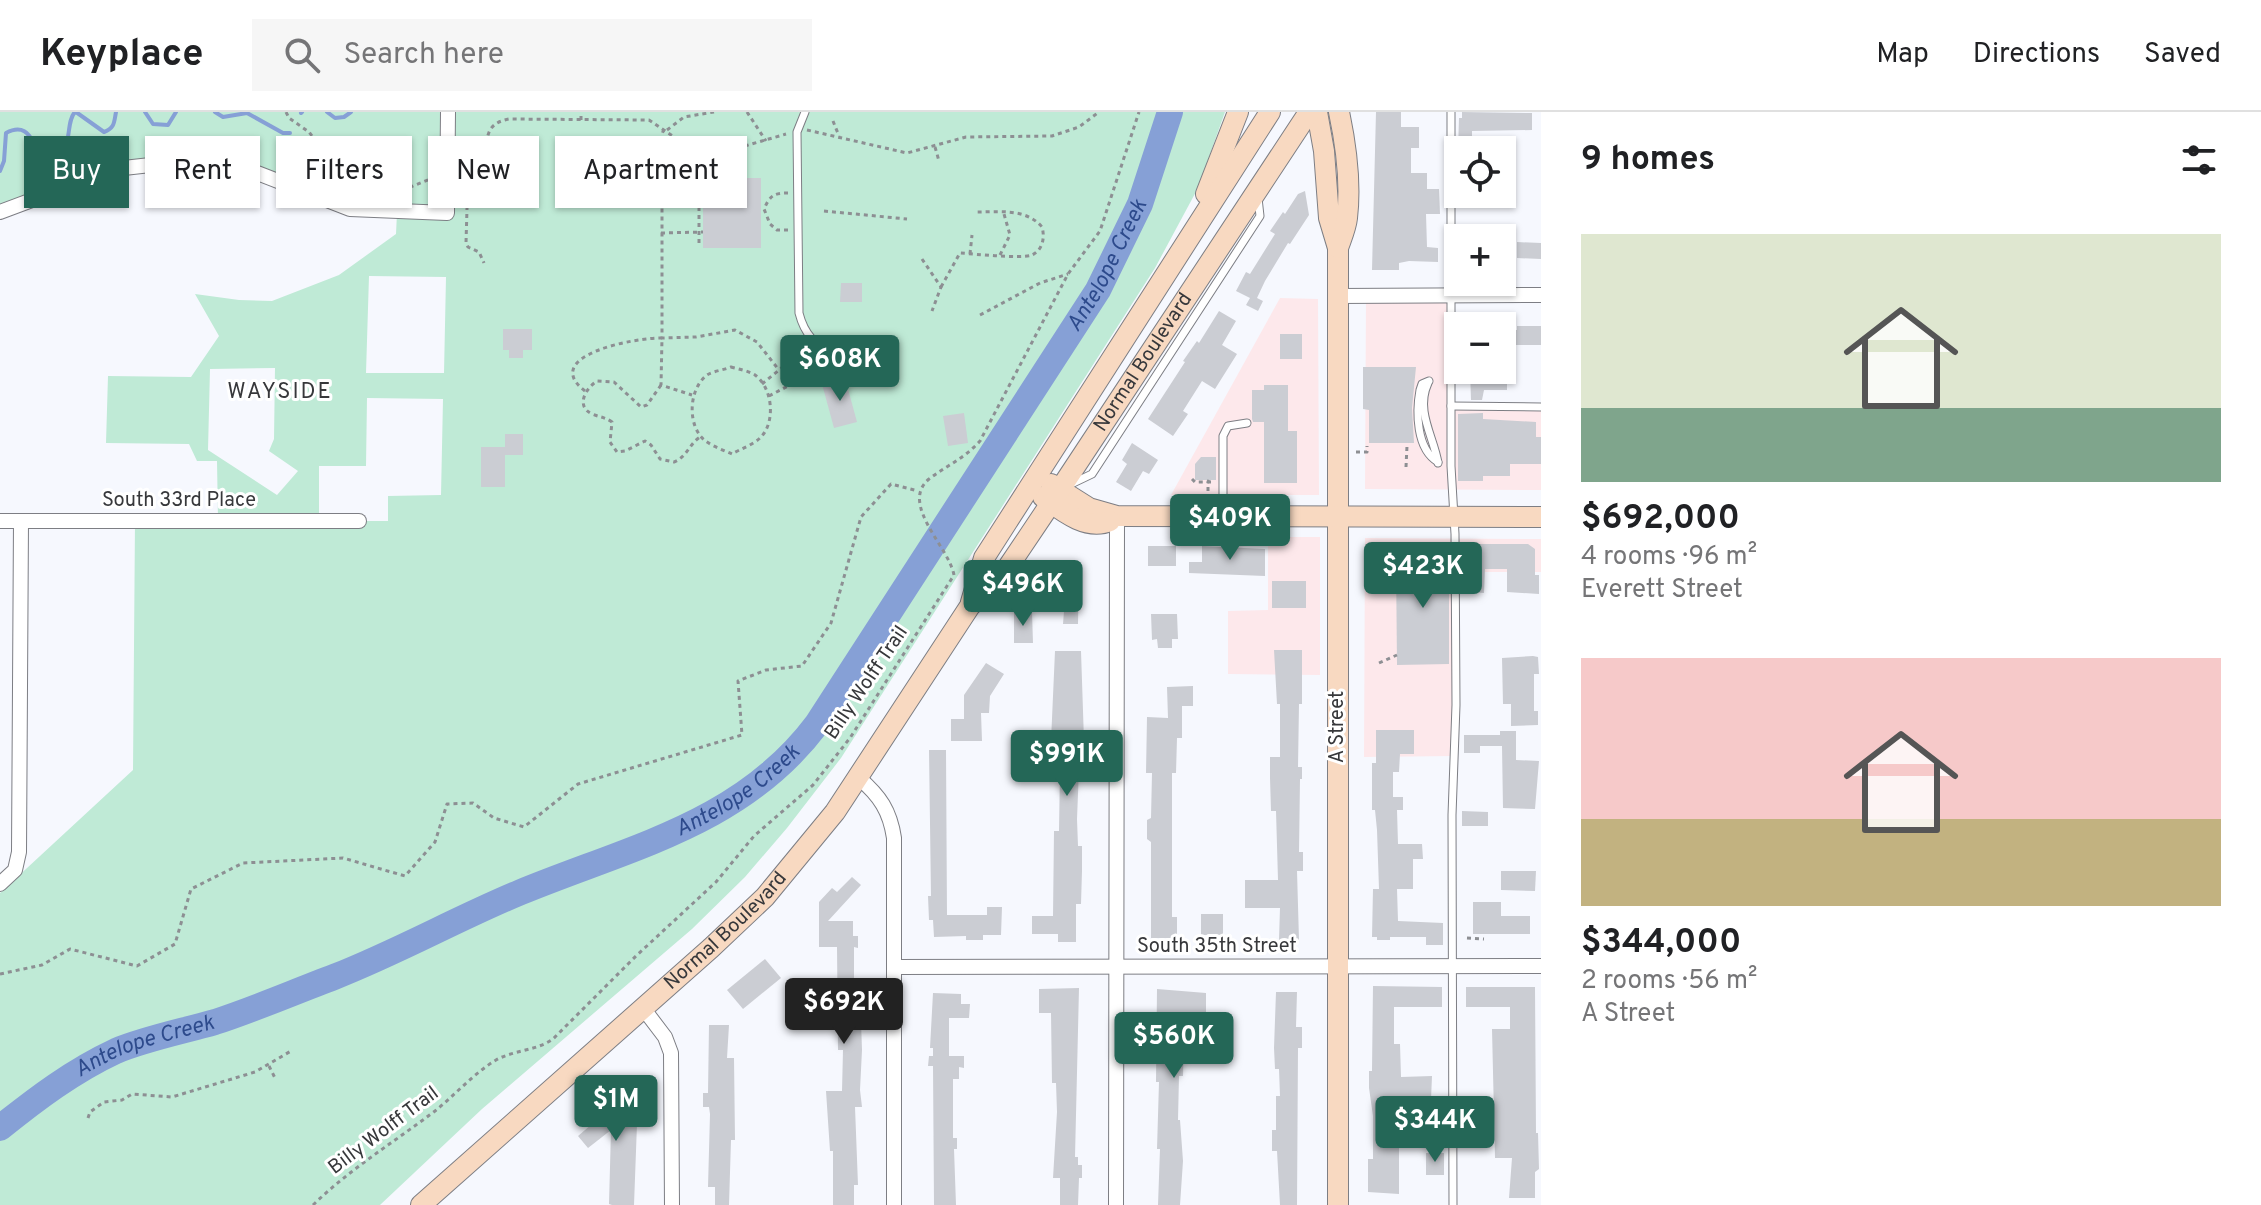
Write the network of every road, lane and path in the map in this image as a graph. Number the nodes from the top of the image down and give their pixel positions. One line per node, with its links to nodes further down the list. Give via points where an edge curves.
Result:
1 (286, 112): 29 (path, via 329,159 367,180 408,188)
2 (448, 112): 20 (street)
3 (581, 112): 15 (path)
4 (714, 112): 17 (path, via 684,117)
5 (747, 112): 25 (path)
6 (805, 112): 63 (lane, via 797,132 799,313 807,335)
7 (1099, 112): 27 (path, via 1079,127 1052,136 966,137)
8 (1139, 112): 51 (path, via 1100,231)
9 (1238, 112): 52 (main road)
10 (1270, 112): 52 (main road, Normal Boulevard)
11 (1309, 112): 88 (main road, Normal Boulevard)
12 (1317, 112): 46 (main road, A Street, via 1329,218)
13 (1339, 112): 46 (main road, A Street, via 1347,220)
14 (1451, 112): 40 (lane)
15 (581, 120): 17 (path, via 641,119); 21 (path, via 499,121)
16 (833, 121): 24 (path)
17 (665, 130): 22 (path); 23 (path)
18 (806, 130): 24 (path)
19 (788, 134): 25 (path)
20 (448, 136)
21 (488, 136)
22 (662, 136)
23 (673, 136)
24 (840, 138): 27 (path, via 907,153)
25 (766, 141): 26 (path)
26 (747, 146)
27 (935, 147): 28 (path)
28 (939, 161)
29 (428, 179)
30 (788, 193): 41 (path, via 770,197 762,209 777,230)
31 (447, 208): 36 (street, via 447,213 350,209 252,171 193,162 115,169)
32 (467, 208): 50 (path, via 466,243)
33 (662, 208): 42 (path)
34 (701, 208): 43 (path)
35 (824, 211): 39 (path)
36 (0, 212)
37 (976, 212): 38 (path)
38 (1003, 213): 48 (path, via 1010,235); 48 (path, via 1032,218 1044,233 1033,254)
39 (907, 219)
40 (1450, 224)
41 (788, 230)
42 (661, 233): 43 (path); 62 (path)
43 (701, 233): 45 (path)
44 (972, 235): 47 (path)
45 (699, 243)
46 (1338, 248): 57 (main road, A Street)
47 (970, 254): 48 (path); 53 (path, via 960,253)
48 (1000, 255)
49 (922, 259): 53 (path)
50 (484, 263)
51 (1068, 274): 60 (path); 87 (path, via 980,441)
52 (1167, 276): 85 (main road, Normal Boulevard)
53 (941, 287): 59 (path)
54 (1444, 295): 57 (street)
55 (1516, 295): 56 (street)
56 (1541, 295)
57 (1338, 296): 92 (main road, A Street)
58 (1450, 296): 74 (lane)
59 (932, 311)
60 (980, 315)
61 (796, 334): 65 (path)
62 (662, 338): 66 (path, via 735,330 757,342); 70 (path); 71 (path, via 625,341 582,358 573,375)
63 (835, 353)
64 (816, 357): 65 (path)
65 (790, 361): 66 (path)
66 (779, 370): 69 (path)
67 (847, 374): 73 (path, via 788,386)
68 (1429, 381): 81 (lane, via 1425,427)
69 (762, 384): 72 (path, via 755,375 731,367 707,375); 73 (path)
70 (661, 385): 71 (path, via 644,406 609,380 597,381); 72 (path)
71 (585, 391): 77 (path, via 587,411 612,422 610,442 617,452 645,441 660,459 674,462)
72 (693, 395): 77 (path, via 693,421)
73 (769, 396): 77 (path, via 761,438 732,454)
74 (1451, 406): 75 (lane); 94 (lane)
75 (1541, 407)
76 (1247, 423): 91 (lane, via 1228,426 1223,436)
77 (700, 437)
78 (1367, 446): 80 (path, via 1367,452)
79 (1407, 446): 82 (path)
80 (1356, 452)
81 (1439, 464)
82 (1406, 467)
83 (1192, 479): 84 (path)
84 (1208, 481): 86 (path); 89 (path)
85 (1034, 482): 88 (main road); 102 (main road, Normal Boulevard, via 984,558)
86 (1217, 482)
87 (919, 491): 114 (path, via 891,484 861,517 831,623 802,666 766,670 738,681 742,735 578,784 524,827 494,818 473,803 447,804 435,842 405,876 343,858 243,863 191,889 175,944 137,966 70,949 42,965); 120 (path, Billy Wolff Trail, via 919,505 954,575 850,738 813,785 754,836 716,882 553,1039 493,1062)
88 (1056, 497): 90 (main road, via 1069,517 1107,523); 102 (main road, Normal Boulevard, via 1004,573)
89 (1208, 499)
90 (1117, 516): 91 (main road); 113 (street)
91 (1223, 517): 92 (main road)
92 (1338, 517): 94 (main road); 109 (main road, A Street)
93 (1541, 517): 94 (main road)
94 (1454, 518): 110 (lane)
95 (0, 521): 96 (street, South 33rd Place)
96 (21, 521): 97 (street, South 33rd Place); 106 (street, via 19,852 15,870)
97 (359, 521)
98 (1379, 553): 99 (path)
99 (1400, 556)
100 (1379, 589): 101 (path)
101 (1396, 589)
102 (970, 606): 105 (main road, Normal Boulevard)
103 (1397, 655): 104 (path)
104 (1379, 663)
105 (859, 778): 112 (street, via 886,807 892,827); 115 (main road, Normal Boulevard, via 765,897)
106 (0, 884)
107 (1467, 938): 108 (path)
108 (1484, 939)
109 (1338, 966): 110 (street, South 35th Street); 113 (street, South 35th Street); 125 (main road, A Street)
110 (1452, 966): 111 (street, South 35th Street); 126 (lane)
111 (1541, 966)
112 (894, 967): 113 (street, South 35th Street); 123 (street)
113 (1116, 967): 124 (street)
114 (0, 974)
115 (643, 1008): 121 (main road, Normal Boulevard); 122 (street, via 671,1053)
116 (291, 1051): 117 (path)
117 (269, 1066): 118 (path); 119 (path, via 178,1096 136,1094 104,1102)
118 (276, 1080)
119 (88, 1118)
120 (313, 1205)
121 (421, 1205)
122 (672, 1205)
123 (894, 1205)
124 (1116, 1205)
125 (1338, 1205)
126 (1453, 1205)

